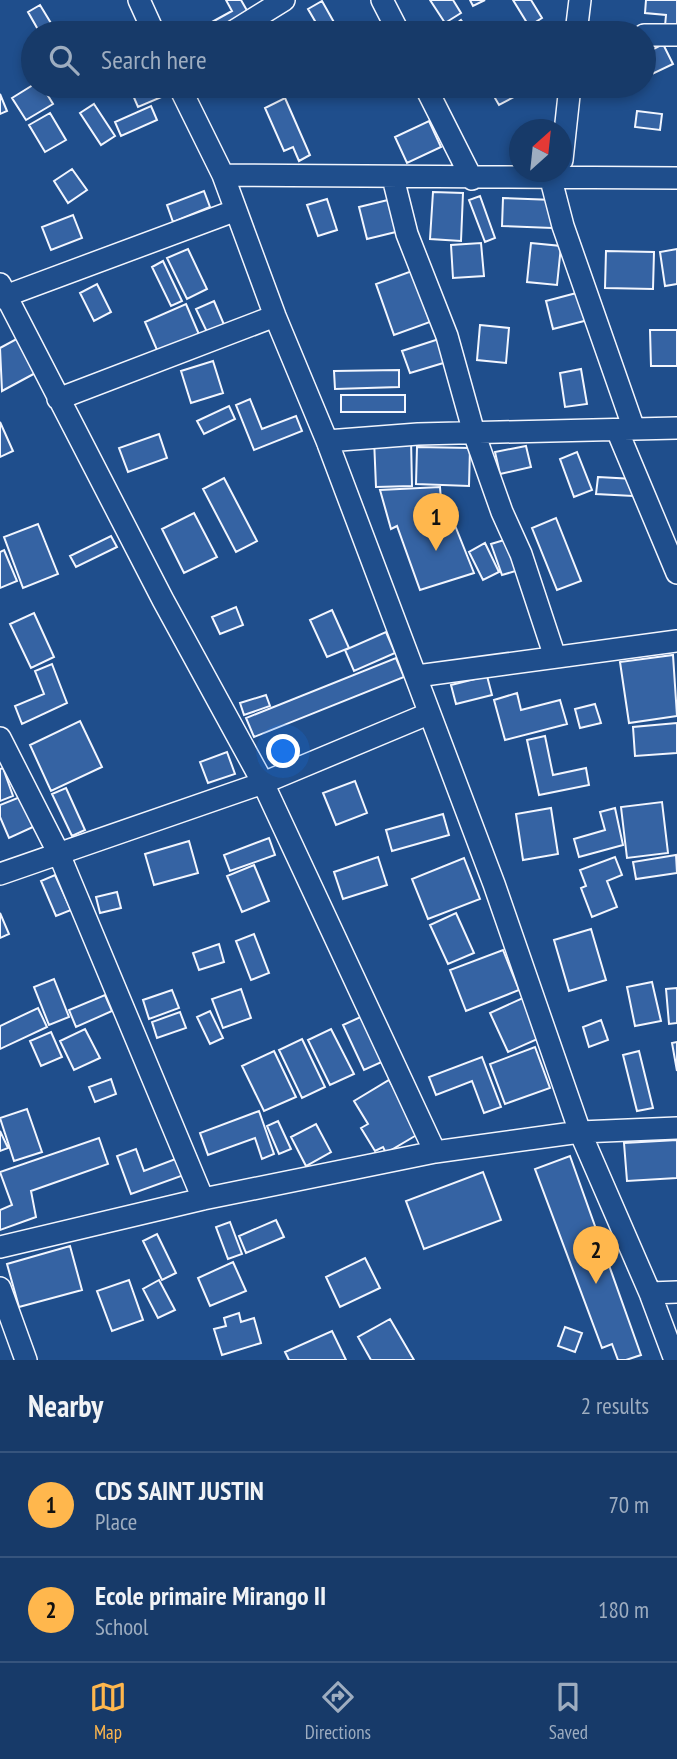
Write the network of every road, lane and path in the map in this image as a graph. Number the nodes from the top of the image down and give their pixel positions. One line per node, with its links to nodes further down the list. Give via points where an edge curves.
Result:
1 (139, 0): 5 (street)
2 (284, 0): 6 (street)
3 (382, 0): 7 (street)
4 (580, 0): 8 (street)
5 (149, 21)
6 (250, 21)
7 (393, 21)
8 (577, 21)
9 (656, 35): 10 (street)
10 (677, 35)
11 (185, 98): 16 (street)
12 (431, 98): 20 (street)
13 (568, 98): 14 (street)
14 (565, 119)
15 (572, 172): 19 (street)
16 (223, 175): 18 (street); 22 (street)
17 (509, 176): 20 (street)
18 (393, 178): 20 (street); 28 (street, via 407,234 447,336)
19 (677, 178)
20 (472, 179)
21 (559, 182): 27 (street, via 564,226)
22 (234, 211): 23 (street); 24 (street)
23 (2, 292): 25 (street)
24 (275, 316): 25 (street); 29 (street)
25 (58, 399): 36 (street)
26 (677, 428): 27 (street)
27 (625, 429): 28 (street); 30 (street)
28 (474, 433): 29 (street); 32 (street)
29 (327, 440): 33 (street)
30 (677, 573)
31 (677, 641): 32 (street)
32 (555, 657): 33 (street)
33 (417, 676): 34 (street)
34 (428, 714): 36 (street); 40 (street, via 494,884)
35 (0, 738): 37 (street)
36 (263, 783): 37 (street); 41 (street)
37 (59, 854): 38 (street); 42 (street)
38 (0, 874)
39 (677, 1128): 40 (street)
40 (580, 1132): 41 (street); 46 (street)
41 (435, 1152): 42 (street)
42 (203, 1199): 43 (street)
43 (0, 1247)
44 (0, 1288): 47 (street)
45 (677, 1292): 46 (street)
46 (650, 1293): 48 (street)
47 (26, 1360)
48 (675, 1360)

